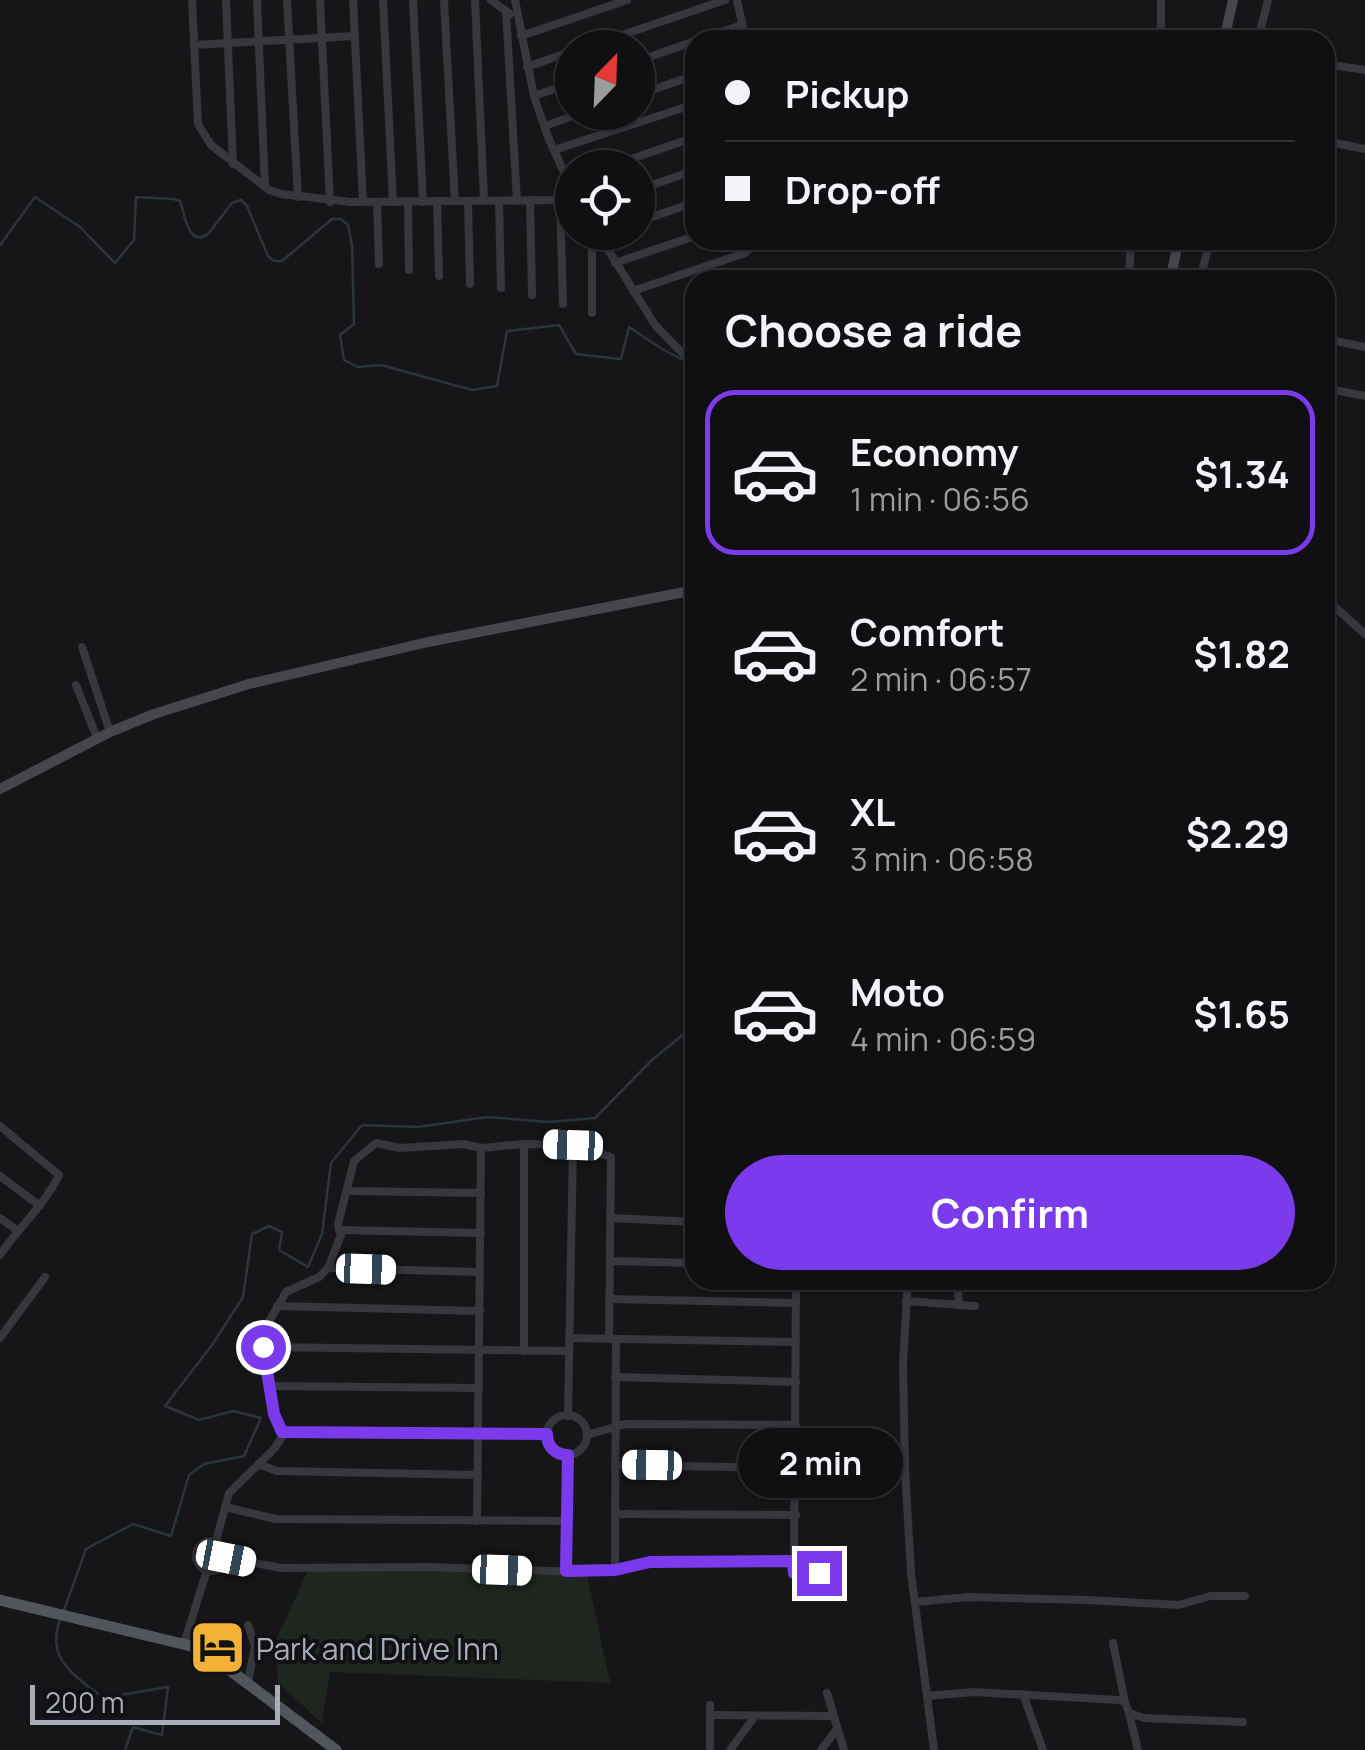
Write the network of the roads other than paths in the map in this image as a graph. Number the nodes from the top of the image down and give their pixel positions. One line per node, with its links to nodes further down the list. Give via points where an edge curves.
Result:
1 (192, 0): 35 (street)
2 (226, 0): 33 (street)
3 (257, 0): 32 (street)
4 (287, 0): 31 (street)
5 (320, 0): 30 (street)
6 (352, 0): 28 (street)
7 (383, 0): 68 (street)
8 (413, 0): 70 (street)
9 (444, 0): 61 (street)
10 (475, 0): 63 (street)
11 (492, 0): 19 (street)
12 (514, 0): 20 (street)
13 (628, 0): 29 (street)
14 (725, 0): 22 (street)
15 (737, 0): 21 (street)
16 (1162, 0): 25 (street)
17 (1233, 0): 26 (street)
18 (1268, 0): 27 (street)
19 (506, 11): 20 (street); 58 (street)
20 (518, 19): 29 (street)
21 (742, 25): 23 (street); 24 (street)
22 (637, 30)
23 (727, 30)
24 (743, 30)
25 (1160, 30)
26 (1226, 30)
27 (1260, 30)
28 (354, 36): 30 (street); 66 (street)
29 (521, 36): 39 (street)
30 (322, 38): 31 (street); 65 (street)
31 (290, 40): 32 (street); 57 (street)
32 (258, 42): 33 (street); 56 (street)
33 (228, 43): 35 (street); 53 (street)
34 (685, 44): 36 (street)
35 (194, 45): 53 (street, via 198,124)
36 (655, 54)
37 (555, 57): 39 (street)
38 (1335, 66): 40 (street)
39 (527, 67): 44 (street)
40 (1365, 70)
41 (685, 79): 43 (street)
42 (555, 89): 44 (street)
43 (655, 89)
44 (534, 96): 47 (street)
45 (685, 107): 51 (street)
46 (555, 122): 47 (street)
47 (544, 126): 51 (street)
48 (685, 140): 52 (street)
49 (1335, 143): 50 (street)
50 (1365, 149)
51 (554, 150)
52 (655, 151)
53 (233, 164): 56 (street)
54 (685, 174): 55 (street)
55 (655, 184)
56 (265, 188): 57 (street)
57 (298, 197): 65 (street)
58 (516, 200): 59 (street); 64 (street)
59 (530, 200): 60 (street); 88 (street)
60 (555, 200)
61 (455, 201): 62 (street); 71 (street)
62 (468, 201): 63 (street); 85 (street)
63 (484, 201): 64 (street)
64 (500, 201): 86 (street)
65 (330, 202): 66 (street)
66 (362, 202): 67 (street)
67 (377, 202): 68 (street); 80 (street)
68 (393, 202): 69 (street)
69 (408, 202): 70 (street); 81 (street)
70 (423, 202): 71 (street)
71 (437, 202): 84 (street)
72 (685, 206): 73 (street)
73 (655, 216)
74 (685, 239): 79 (street)
75 (561, 250): 89 (street)
76 (595, 250): 90 (street)
77 (606, 250): 79 (street)
78 (748, 250): 82 (street)
79 (615, 263): 87 (street)
80 (379, 264)
81 (410, 270)
82 (695, 270)
83 (685, 273): 87 (street)
84 (439, 276)
85 (470, 284)
86 (501, 288)
87 (633, 291): 93 (street)
88 (532, 295)
89 (563, 304)
90 (592, 313)
91 (1335, 341): 92 (street)
92 (1365, 346)
93 (685, 356)
94 (1335, 390): 95 (street)
95 (1365, 396)
96 (685, 592): 101 (street, via 249,684)
97 (1335, 607): 98 (street)
98 (1365, 634)
99 (82, 648): 101 (street)
100 (76, 685): 102 (street)
101 (110, 732): 102 (street)
102 (97, 738): 103 (street)
103 (0, 789)
104 (0, 1126): 111 (street, via 59,1174)
105 (524, 1144): 106 (street); 107 (street); 140 (street)
106 (573, 1145): 113 (street, via 612,1157); 135 (street)
107 (481, 1148): 109 (street, via 376,1142 354,1161); 110 (street)
108 (0, 1176): 111 (street)
109 (347, 1191): 110 (street); 116 (street)
110 (481, 1193): 117 (street)
111 (40, 1206): 115 (street)
112 (0, 1218): 115 (street)
113 (610, 1218): 114 (street); 119 (street)
114 (685, 1222)
115 (17, 1230): 118 (street)
116 (339, 1230): 117 (street); 121 (street)
117 (480, 1233): 122 (street)
118 (0, 1255)
119 (610, 1262): 120 (street); 127 (street)
120 (685, 1263)
121 (328, 1268): 122 (street); 131 (street, via 286,1292)
122 (480, 1272): 133 (street)
123 (45, 1277): 134 (street)
124 (796, 1290): 129 (street)
125 (907, 1290): 128 (street)
126 (957, 1290): 130 (street)
127 (610, 1300): 129 (street); 136 (street)
128 (906, 1301): 130 (street); 172 (street, via 904,1468)
129 (796, 1303): 137 (street)
130 (958, 1305): 132 (street)
131 (277, 1306): 133 (street); 138 (street)
132 (975, 1306)
133 (480, 1311): 139 (street)
134 (0, 1338)
135 (569, 1338): 136 (street); 141 (street)
136 (612, 1339): 137 (street); 142 (street)
137 (796, 1342): 143 (street)
138 (263, 1347): 139 (street); 144 (street)
139 (479, 1350): 140 (street); 145 (street)
140 (524, 1350): 141 (street)
141 (568, 1351): 146 (street)
142 (615, 1377): 143 (street); 148 (street)
143 (796, 1382): 147 (street)
144 (268, 1386): 145 (street); 149 (street)
145 (479, 1388): 150 (street)
146 (568, 1416): 151 (street, via 553,1420); 152 (street)
147 (796, 1425): 148 (street); 156 (street)
148 (614, 1428): 152 (street); 155 (street)
149 (282, 1432): 150 (street); 154 (street)
150 (478, 1434): 151 (street); 157 (street)
151 (547, 1434): 153 (street, via 553,1450)
152 (587, 1435): 153 (street, via 583,1448)
153 (568, 1455): 162 (street)
154 (258, 1464): 157 (street, via 277,1471); 158 (street, via 232,1488)
155 (616, 1465): 156 (street); 159 (street)
156 (796, 1468): 160 (street)
157 (478, 1475): 161 (street)
158 (225, 1507): 161 (street, via 276,1519); 163 (street)
159 (615, 1514): 160 (street); 167 (street)
160 (796, 1515): 165 (street)
161 (477, 1521): 162 (street)
162 (567, 1521): 168 (street)
163 (216, 1541): 164 (street); 166 (street, via 196,1551)
164 (226, 1558): 166 (street, via 222,1567); 168 (street, via 282,1568)
165 (793, 1561): 167 (street, via 650,1562); 169 (street, via 794,1573)
166 (207, 1570): 175 (street)
167 (615, 1570): 168 (street)
168 (566, 1571)
169 (819, 1573)
170 (1245, 1596): 172 (street, via 1179,1605 968,1596)
171 (0, 1600): 175 (main road)
172 (914, 1602): 179 (street)
173 (248, 1625): 176 (street, via 255,1646)
174 (1113, 1643): 180 (street)
175 (184, 1644): 176 (main road)
176 (248, 1683): 186 (main road)
177 (828, 1693): 183 (street)
178 (1023, 1694): 179 (street); 180 (street); 192 (street)
179 (926, 1696): 191 (street)
180 (1125, 1702): 181 (street)
181 (1130, 1714): 184 (street); 193 (street)
182 (756, 1716): 183 (street); 187 (street, via 710,1710); 188 (street)
183 (833, 1716): 185 (street)
184 (1242, 1722)
185 (837, 1729): 189 (street); 190 (street)
186 (336, 1750)
187 (710, 1750)
188 (730, 1750)
189 (821, 1750)
190 (844, 1750)
191 (934, 1750)
192 (1043, 1750)
193 (1138, 1750)

